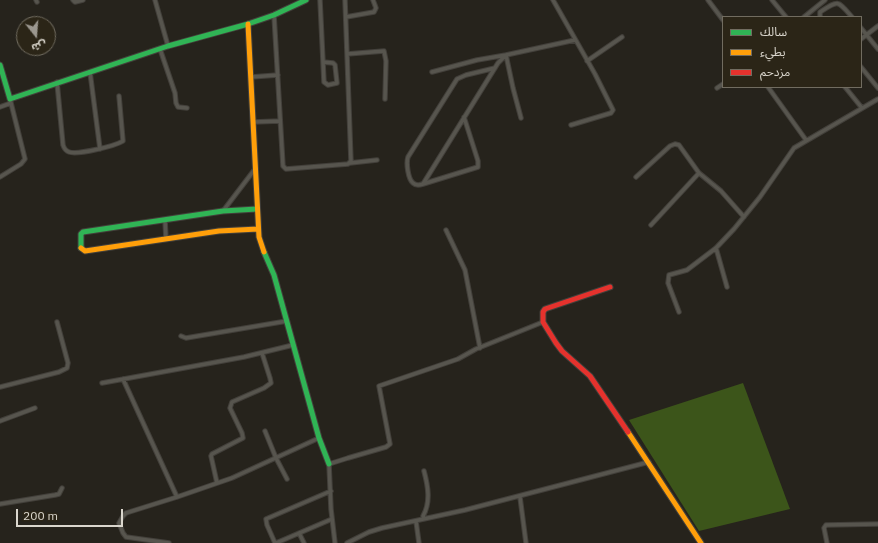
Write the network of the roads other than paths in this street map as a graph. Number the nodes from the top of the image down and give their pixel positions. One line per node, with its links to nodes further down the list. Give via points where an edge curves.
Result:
1 (73, 0): 2 (street)
2 (83, 0)
3 (155, 0): 26 (street)
4 (306, 0): 12 (street)
5 (320, 0): 32 (street)
6 (345, 0): 17 (street)
7 (373, 0): 17 (street, via 376,8 374,12)
8 (553, 0): 25 (street)
9 (708, 0): 18 (street)
10 (772, 0): 13 (street)
11 (825, 0): 14 (street)
12 (274, 15): 19 (street); 38 (street)
13 (785, 16)
14 (805, 16)
15 (820, 16): 16 (street, via 820,12 836,0)
16 (851, 16)
17 (346, 17): 29 (street)
18 (722, 19)
19 (248, 24): 26 (street); 39 (street)
20 (878, 26): 22 (street)
21 (862, 29): 22 (street)
22 (866, 34): 24 (street); 28 (street)
23 (622, 36): 31 (street)
24 (862, 38)
25 (576, 40): 30 (street); 31 (street)
26 (168, 46): 27 (street)
27 (160, 49): 36 (street); 51 (street, via 176,103 178,107)
28 (878, 49)
29 (346, 54): 47 (street, via 384,51); 61 (street)
30 (506, 55): 34 (street); 37 (street); 54 (street)
31 (587, 61): 57 (street, via 613,112)
32 (323, 62): 32 (street, via 326,84 337,84 336,65)
33 (0, 65): 49 (street)
34 (495, 68): 53 (street); 66 (street, via 459,77 408,157 406,164 412,181)
35 (862, 68): 45 (street)
36 (90, 72): 40 (street); 59 (street)
37 (432, 72)
38 (278, 75): 39 (street); 55 (street)
39 (251, 77): 56 (street)
40 (57, 82): 49 (street); 59 (street, via 63,147 70,152)
41 (722, 85): 42 (street)
42 (717, 88)
43 (769, 88): 58 (street)
44 (845, 88): 52 (street)
45 (878, 88)
46 (119, 96): 59 (street, via 123,142)
47 (385, 99)
48 (878, 99): 52 (street)
49 (11, 101): 50 (street); 64 (street, via 25,159)
50 (0, 107)
51 (187, 108)
52 (862, 108): 58 (street)
53 (464, 117): 66 (street); 66 (street, via 478,166)
54 (521, 118)
55 (280, 121): 56 (street); 61 (street, via 284,168)
56 (254, 122): 62 (street)
57 (571, 124)
58 (806, 140): 69 (street, via 790,151 766,190)
59 (100, 149)
60 (377, 160): 61 (street)
61 (350, 163)
62 (256, 168): 67 (street); 68 (street)
63 (699, 173): 65 (street, via 681,146 675,144); 69 (street, via 721,191); 71 (street)
64 (0, 177)
65 (636, 177)
66 (423, 184)
67 (257, 209): 68 (street); 72 (street)
68 (223, 211): 70 (street)
69 (744, 217): 75 (street)
70 (165, 220): 74 (street); 74 (street, via 83,232 81,249 85,251)
71 (651, 225)
72 (258, 229): 74 (street, via 219,231); 79 (street)
73 (446, 230): 84 (street, via 465,270)
74 (166, 240)
75 (716, 248): 77 (street); 78 (street, via 687,270 669,276 668,283)
76 (610, 287): 81 (street, via 545,309)
77 (727, 287)
78 (679, 312)
79 (286, 321): 82 (street, via 186,338); 83 (street)
80 (57, 322): 88 (street, via 68,363 67,368)
81 (543, 322): 84 (street); 94 (street, via 562,351 587,372)
82 (181, 336)
83 (293, 345): 85 (street); 92 (street)
84 (480, 348): 95 (street, via 458,359 380,386 390,444)
85 (262, 352): 86 (street); 98 (street, via 271,383 230,405 243,438 212,454)
86 (123, 379): 87 (street); 101 (street)
87 (102, 383)
88 (0, 388)
89 (35, 408): 90 (street)
90 (0, 421)
91 (265, 432): 93 (street)
92 (319, 438): 93 (street); 95 (street)
93 (276, 458): 97 (street); 98 (street)
94 (649, 462): 102 (street); 116 (street)
95 (329, 464): 100 (street)
96 (424, 471): 105 (street, via 428,482 428,496)
97 (287, 478)
98 (217, 483): 101 (street)
99 (62, 488): 103 (street, via 59,494)
100 (331, 491): 104 (street); 110 (street, via 266,519)
101 (177, 497): 109 (street, via 126,513 119,523 126,537)
102 (520, 497): 105 (street); 115 (street)
103 (0, 504)
104 (332, 519): 108 (street); 112 (street)
105 (424, 519): 106 (street)
106 (416, 521): 113 (street, via 369,532); 114 (street)
107 (878, 524): 117 (street, via 826,525 824,528)
108 (299, 533): 110 (street); 111 (street)
109 (169, 543)
110 (276, 543)
111 (304, 543)
112 (335, 543)
113 (347, 543)
114 (418, 543)
115 (526, 543)
116 (701, 543)
117 (827, 543)

